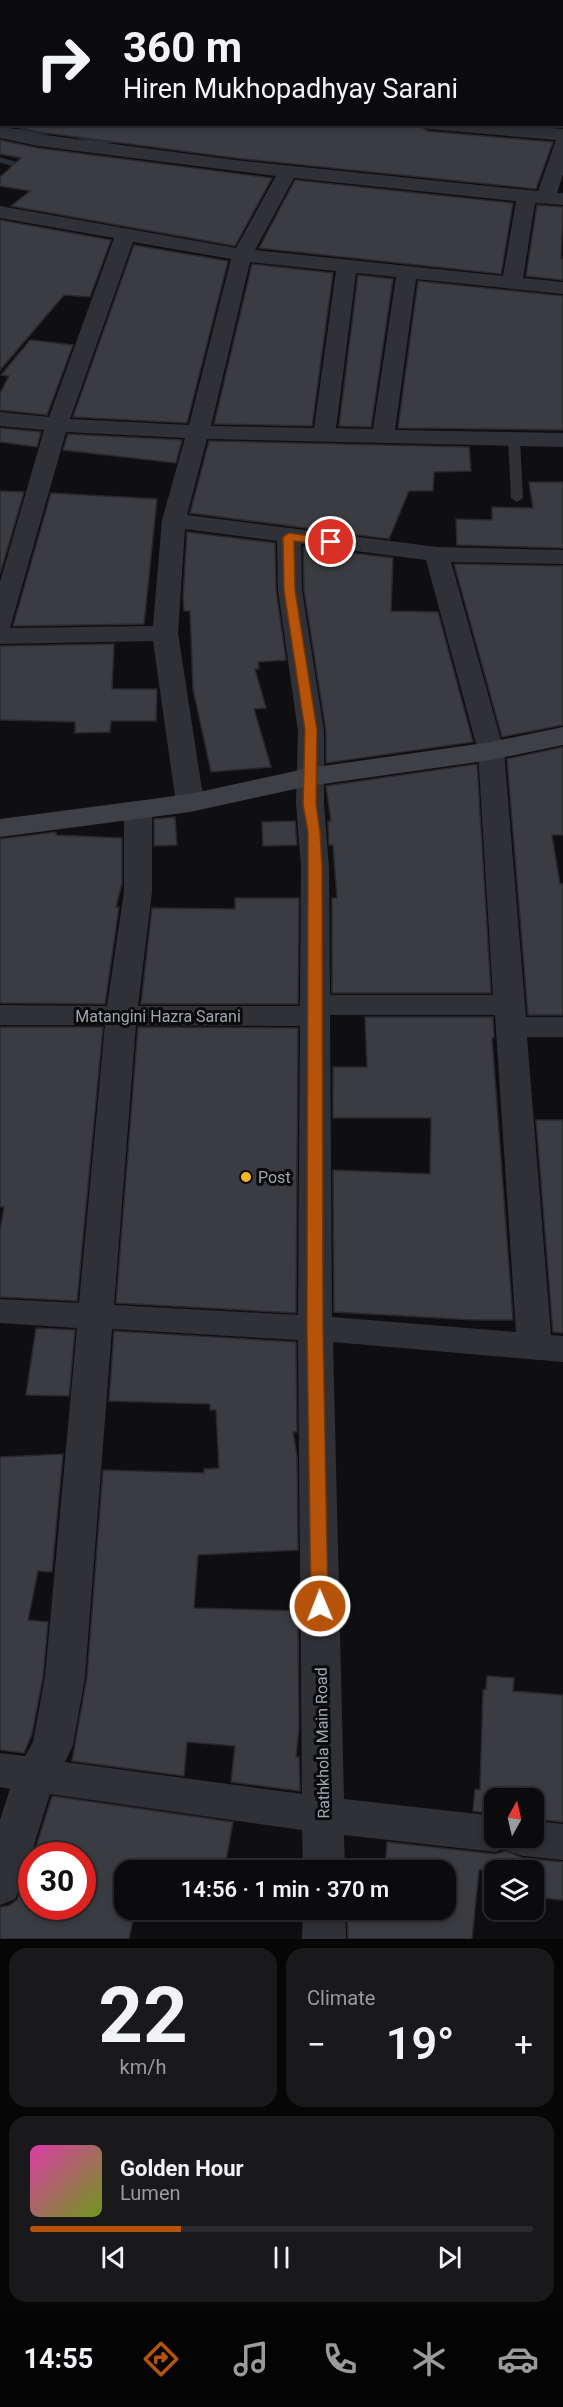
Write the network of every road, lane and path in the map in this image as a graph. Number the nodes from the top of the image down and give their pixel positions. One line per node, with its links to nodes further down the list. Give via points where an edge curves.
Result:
1 (453, 126): 4 (street)
2 (0, 132): 3 (street)
3 (42, 132): 6 (street)
4 (563, 135)
5 (563, 143): 7 (street)
6 (288, 172): 7 (street); 10 (street)
7 (545, 198): 13 (street)
8 (0, 212): 9 (street)
9 (125, 235): 10 (street); 16 (street)
10 (242, 255): 11 (street); 17 (street)
11 (347, 267): 12 (street); 18 (street)
12 (406, 273): 13 (street); 19 (street)
13 (512, 283): 14 (street)
14 (563, 288)
15 (0, 418): 16 (street)
16 (57, 425): 17 (street); 27 (street)
17 (198, 432): 18 (street); 23 (street)
18 (324, 435): 19 (street)
19 (383, 437): 20 (street)
20 (514, 439): 21 (street); 22 (lane)
21 (563, 440)
22 (518, 498)
23 (174, 520): 24 (street); 28 (street)
24 (289, 537): 25 (street); 32 (street, Rathkhola Main Road, via 290,590 311,730)
25 (437, 554): 26 (street); 31 (street)
26 (563, 557)
27 (0, 625)
28 (165, 633): 29 (street); 33 (street)
29 (0, 636)
30 (563, 736): 31 (street)
31 (491, 751): 32 (street); 39 (street)
32 (309, 777): 33 (street); 36 (street, Rathkhola Main Road, via 314,832)
33 (190, 803): 34 (street)
34 (138, 810): 35 (street); 38 (street, via 138,892)
35 (0, 828)
36 (316, 1010): 38 (street, Matangini Hazra Sarani); 39 (street, Matangini Hazra Sarani); 43 (street, Rathkhola Main Road)
37 (0, 1015): 38 (street, Matangini Hazra Sarani)
38 (122, 1016): 42 (street)
39 (510, 1016): 40 (street, Matangini Hazra Sarani); 44 (street)
40 (563, 1027)
41 (0, 1311): 42 (street)
42 (95, 1318): 43 (street); 45 (street, via 65,1677 53,1745)
43 (315, 1328): 44 (street); 46 (street, Rathkhola Main Road)
44 (548, 1348)
45 (17, 1773): 46 (street); 51 (street)
46 (323, 1815): 47 (street); 50 (street, Rathkhola Main Road)
47 (484, 1833)
48 (544, 1840): 49 (street)
49 (563, 1842)
50 (324, 1860)
51 (0, 1886)
52 (324, 1920): 53 (street)
53 (324, 1939)

